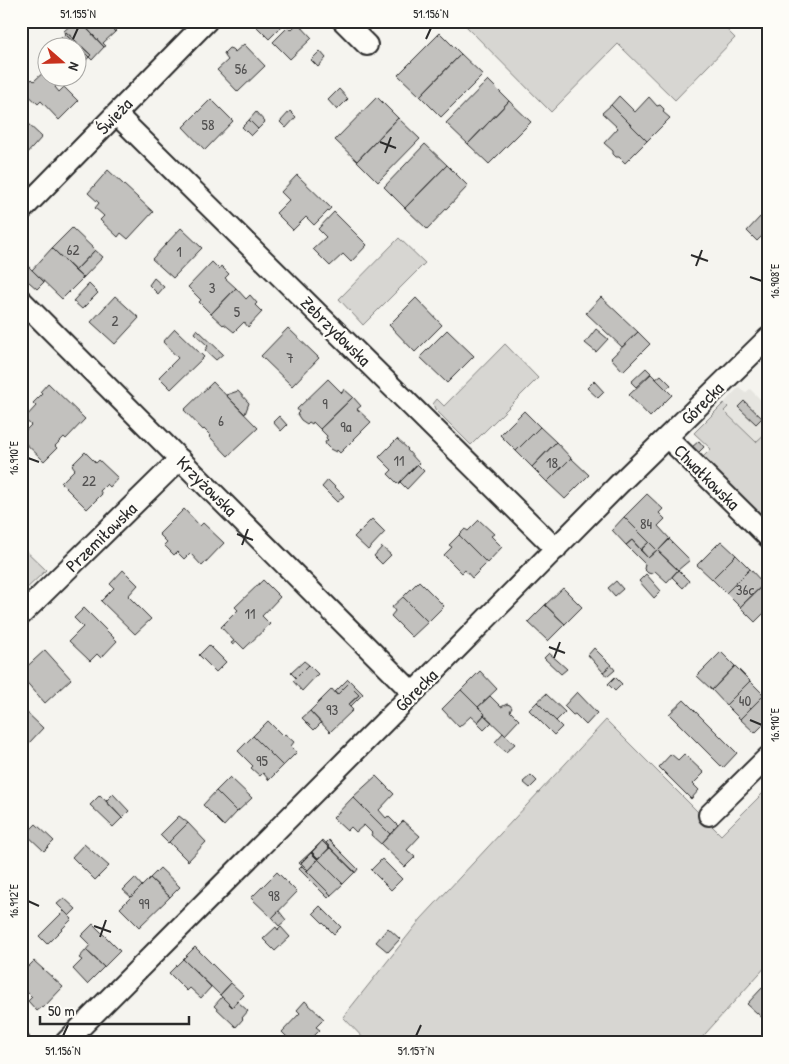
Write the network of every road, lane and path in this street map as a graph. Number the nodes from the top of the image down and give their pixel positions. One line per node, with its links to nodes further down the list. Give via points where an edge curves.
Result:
1 (207, 21): 4 (street, Świeża)
2 (343, 21): 3 (street)
3 (367, 45)
4 (116, 114): 5 (street, Świeża); 11 (street, Zebrzydowska)
5 (21, 211)
6 (21, 300): 9 (street, Krzyżowska)
7 (768, 338): 8 (street, Górecka)
8 (667, 437): 10 (street, Chwałkowska); 11 (street, Górecka)
9 (180, 460): 12 (street, Przemiłowska); 13 (street, Krzyżowska)
10 (768, 537)
11 (556, 549): 13 (street, Górecka)
12 (21, 615)
13 (413, 693): 16 (street, Górecka)
14 (768, 757): 15 (street)
15 (709, 815)
16 (65, 1043)

